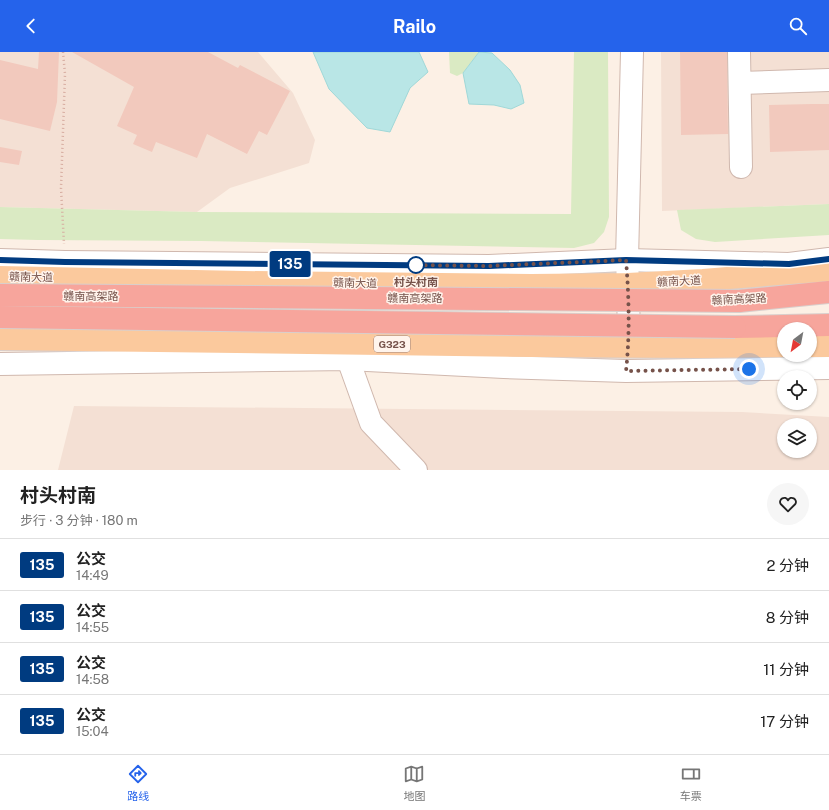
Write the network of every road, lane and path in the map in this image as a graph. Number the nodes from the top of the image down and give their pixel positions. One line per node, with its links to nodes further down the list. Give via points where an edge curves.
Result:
1 (63, 52): 10 (path, via 61,188)
2 (632, 52): 9 (street)
3 (739, 52): 5 (street)
4 (829, 80): 5 (street)
5 (740, 83): 6 (street)
6 (741, 167)
7 (829, 259): 9 (street, via 789,264)
8 (0, 260): 10 (street)
9 (626, 260): 10 (street, via 489,266); 15 (street)
10 (65, 262)
11 (829, 270): 13 (main road, 赣南大道)
12 (0, 277): 14 (main road, 赣南大道)
13 (703, 280): 15 (main road, 赣南大道); 26 (main road)
14 (531, 284): 15 (main road, 赣南大道); 21 (main road)
15 (628, 284): 22 (street)
16 (829, 292): 17 (highway, 赣南高架路, bridge, via 740,301)
17 (0, 295)
18 (0, 316): 19 (highway, 赣南高架路, bridge, via 735,327)
19 (829, 325)
20 (0, 339): 21 (main road, G323)
21 (534, 346): 22 (main road, G323)
22 (629, 346): 26 (main road, G323); 30 (street)
23 (777, 346): 26 (main road, G323)
24 (817, 346): 25 (main road)
25 (829, 346)
26 (701, 347)
27 (348, 359): 28 (street); 30 (street); 31 (street, via 371,423)
28 (0, 364)
29 (829, 368): 30 (street)
30 (626, 371)
31 (416, 470)

